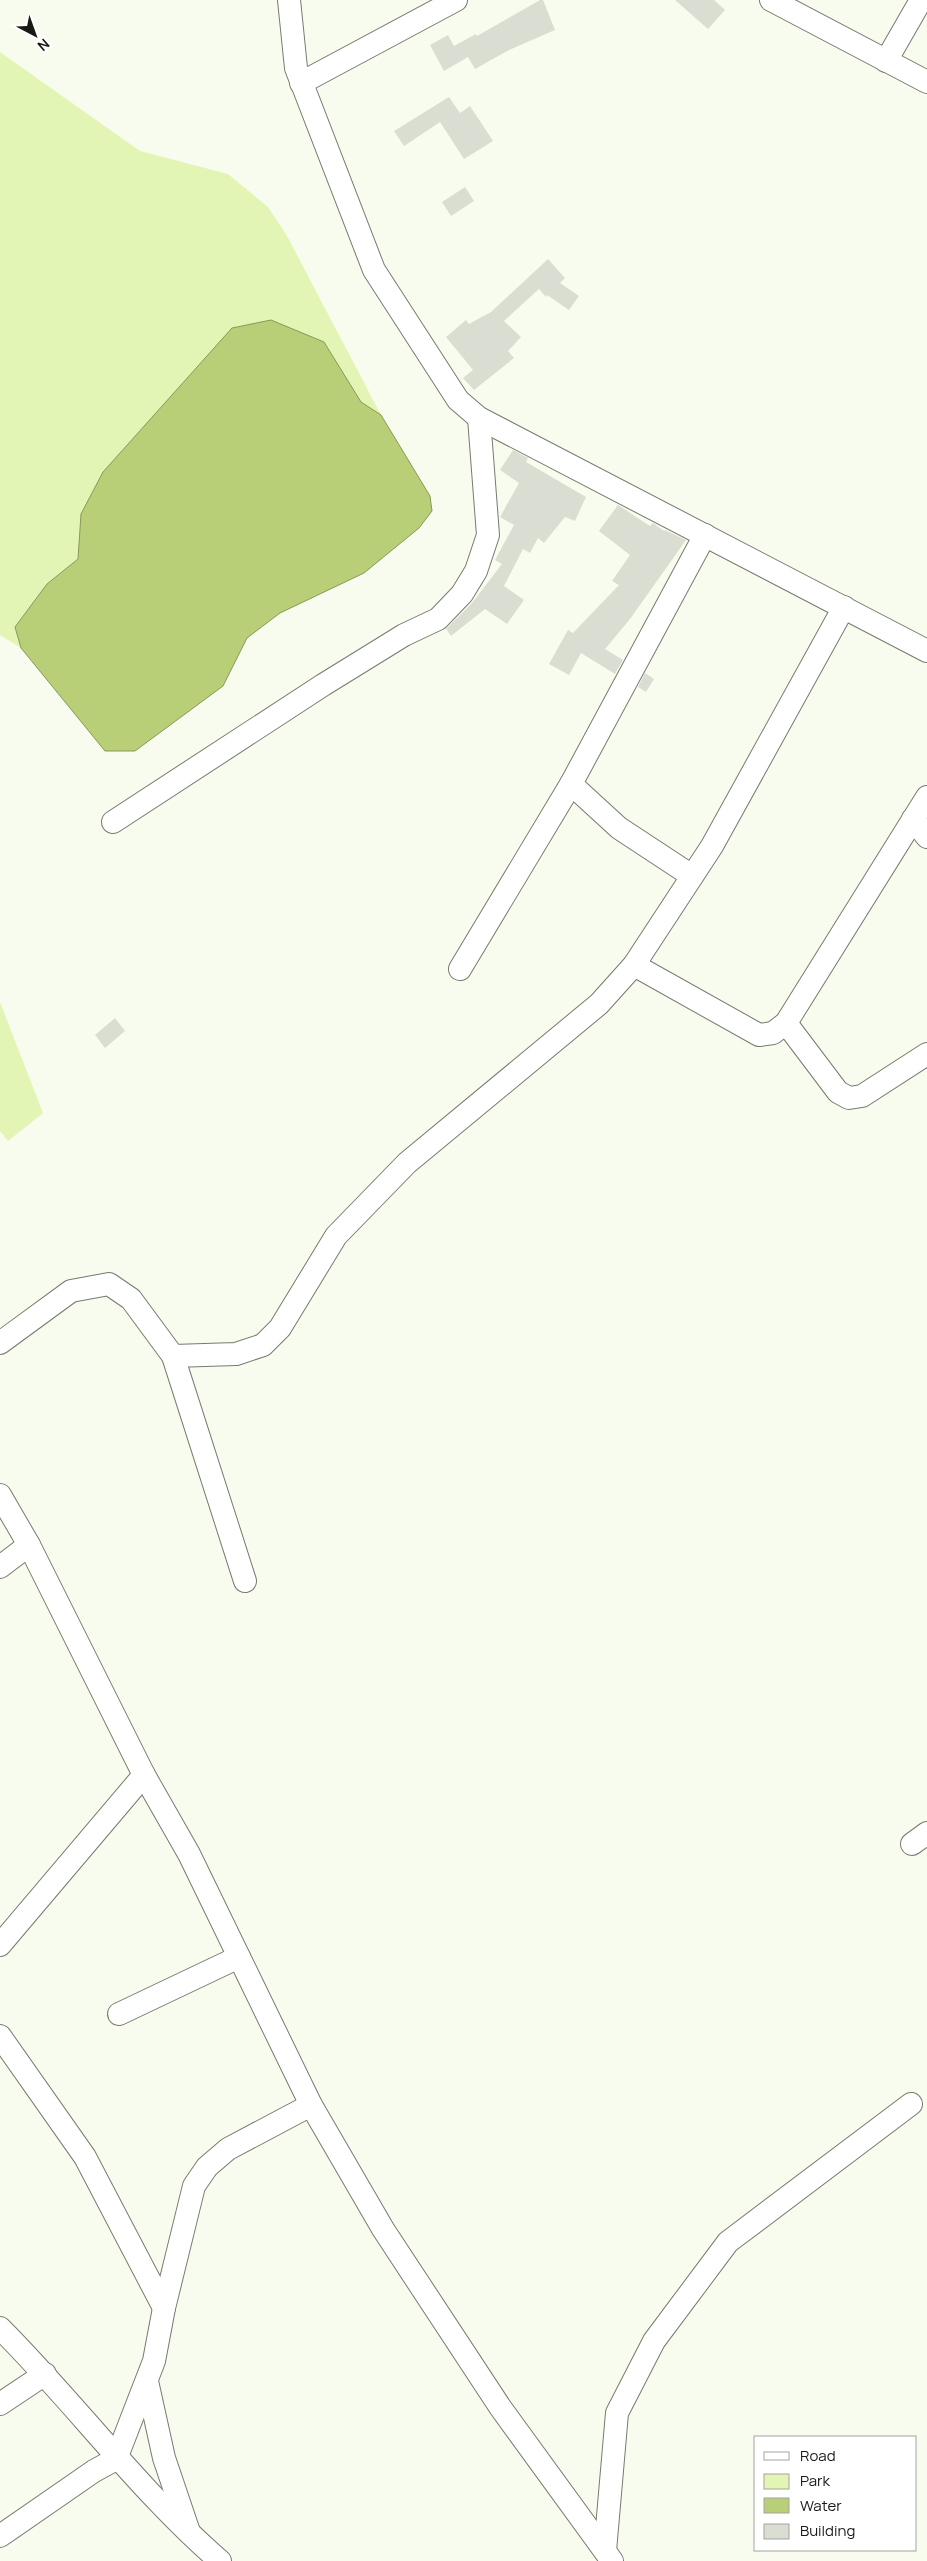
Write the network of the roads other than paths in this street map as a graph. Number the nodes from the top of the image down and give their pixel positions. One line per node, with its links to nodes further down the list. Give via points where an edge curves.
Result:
1 (289, 0): 7 (street, via 296,68)
2 (456, 0): 7 (street)
3 (771, 0): 5 (street)
4 (921, 0): 5 (street)
5 (886, 61): 6 (street)
6 (927, 82)
7 (302, 83): 8 (street, via 374,270 458,400)
8 (480, 418): 9 (street); 15 (street, via 488,535 476,571 462,594 438,619 404,635 323,685)
9 (705, 534): 10 (street); 12 (street)
10 (844, 607): 11 (street); 17 (street, via 712,846)
11 (927, 651)
12 (570, 784): 17 (street, via 619,828); 19 (street)
13 (927, 797): 14 (street)
14 (913, 819): 16 (street); 20 (street)
15 (114, 822)
16 (927, 837)
17 (692, 876): 18 (street)
18 (634, 965): 20 (street, via 759,1035 773,1033); 23 (street, via 599,1004 407,1163 336,1236 280,1328 263,1345 236,1354)
19 (460, 969)
20 (786, 1023): 21 (street, via 838,1092 849,1098 862,1096)
21 (927, 1054)
22 (0, 1342): 23 (street, via 71,1291 109,1284 131,1299)
23 (173, 1356): 27 (street)
24 (0, 1495): 25 (street)
25 (29, 1545): 26 (street); 28 (street)
26 (0, 1567)
27 (245, 1581)
28 (144, 1775): 29 (street); 30 (street, via 189,1854)
29 (0, 1945)
30 (239, 1957): 31 (street); 34 (street)
31 (120, 2014)
32 (0, 2036): 35 (street, via 85,2157)
33 (911, 2104): 43 (street, via 728,2242 654,2341 617,2413)
34 (311, 2105): 35 (street, via 228,2149 207,2167 194,2186); 43 (street, via 383,2229 494,2399)
35 (164, 2308): 38 (street)
36 (0, 2328): 37 (street)
37 (45, 2374): 39 (street); 40 (street)
38 (147, 2381): 40 (street); 42 (street, via 164,2458)
39 (0, 2404)
40 (116, 2459): 41 (street); 42 (street)
41 (0, 2536)
42 (190, 2536): 44 (street)
43 (609, 2556)
44 (220, 2561)

